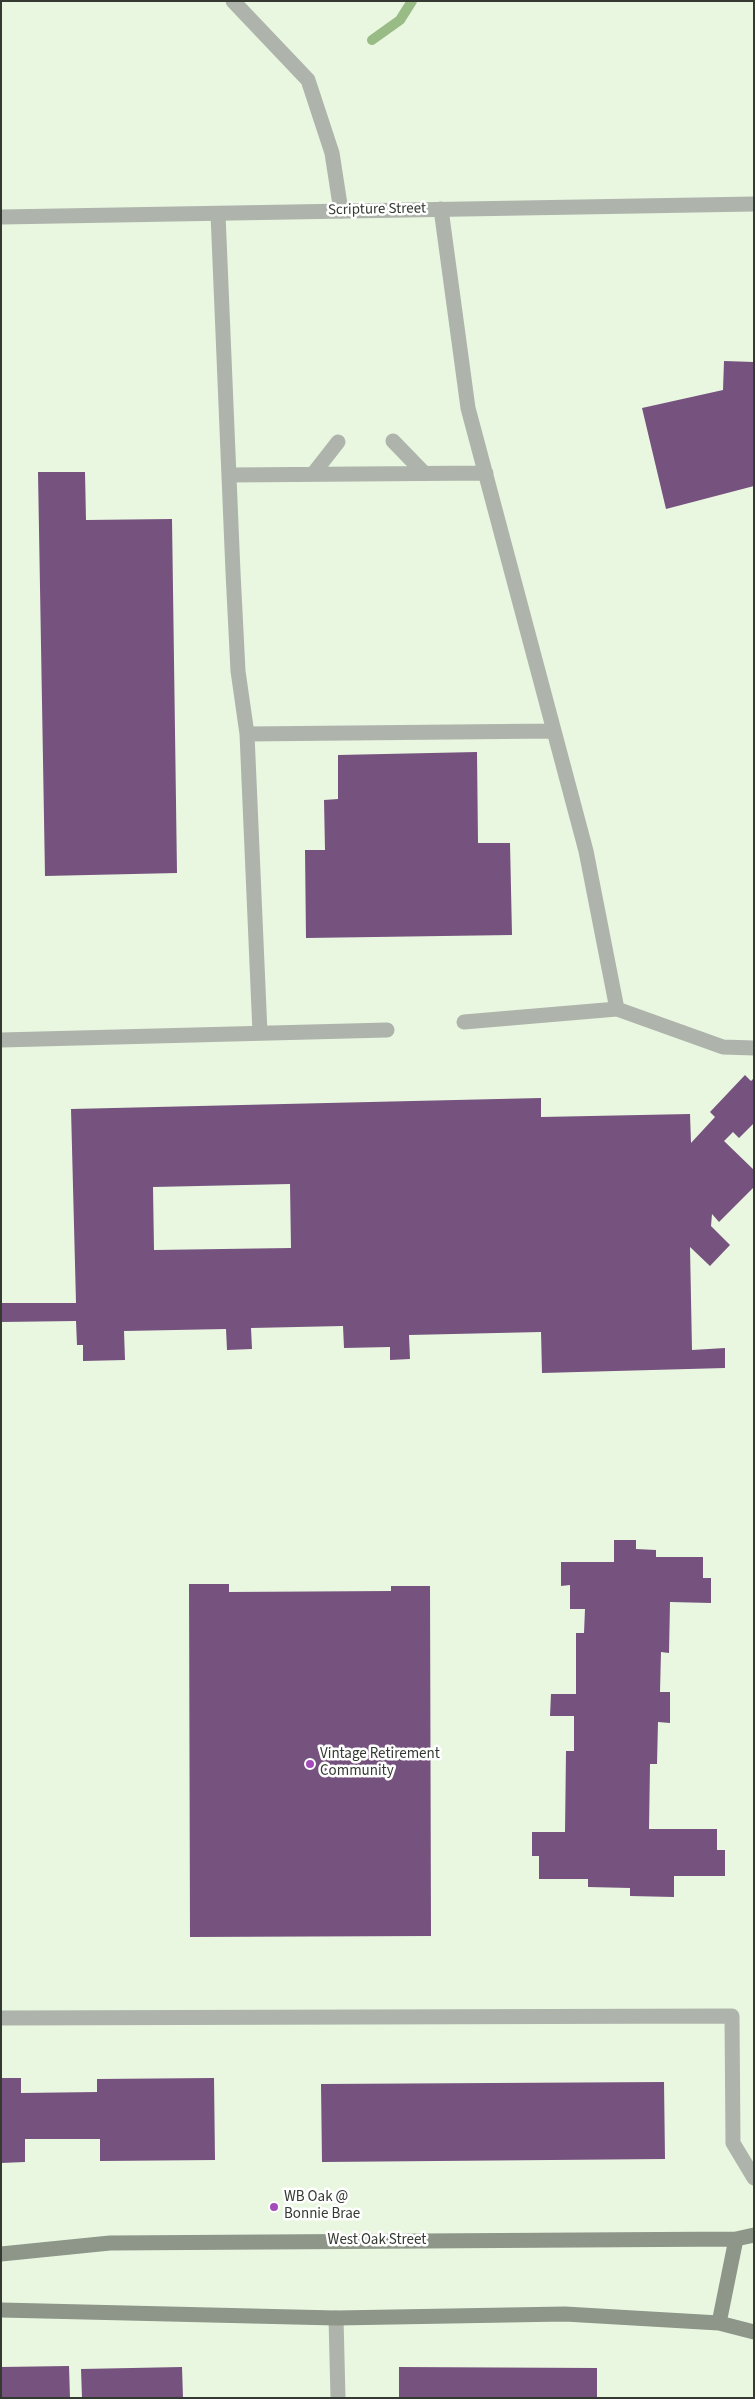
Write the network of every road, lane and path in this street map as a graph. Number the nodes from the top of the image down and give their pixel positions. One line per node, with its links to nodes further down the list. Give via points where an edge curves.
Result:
1 (233, 1): 4 (street, via 308,80 332,153)
2 (754, 204): 3 (street, Scripture Street)
3 (441, 209): 4 (street, Scripture Street); 10 (street, via 468,408)
4 (341, 211): 5 (street, Scripture Street)
5 (218, 214): 6 (street, Scripture Street); 12 (street)
6 (1, 217)
7 (393, 441): 9 (street)
8 (338, 442): 11 (street)
9 (424, 472): 10 (street); 11 (street)
10 (486, 473): 13 (street)
11 (313, 474): 12 (street)
12 (230, 475): 14 (street, via 238,670)
13 (554, 731): 14 (street); 15 (street, via 586,851)
14 (247, 734): 18 (street)
15 (617, 1009): 16 (street); 20 (street, via 723,1047)
16 (464, 1022)
17 (387, 1030): 18 (street)
18 (260, 1033): 19 (street)
19 (1, 1040)
20 (754, 1048)
21 (1, 2018): 22 (street, via 732,2016 733,2143)
22 (754, 2178)
23 (754, 2235): 24 (main road, West Oak Street)
24 (736, 2239): 25 (main road, West Oak Street, via 110,2243); 28 (main road)
25 (1, 2254)
26 (1, 2310): 27 (main road)
27 (336, 2318): 28 (main road, via 565,2314); 30 (street)
28 (719, 2323): 29 (main road)
29 (754, 2332)
30 (338, 2398)

